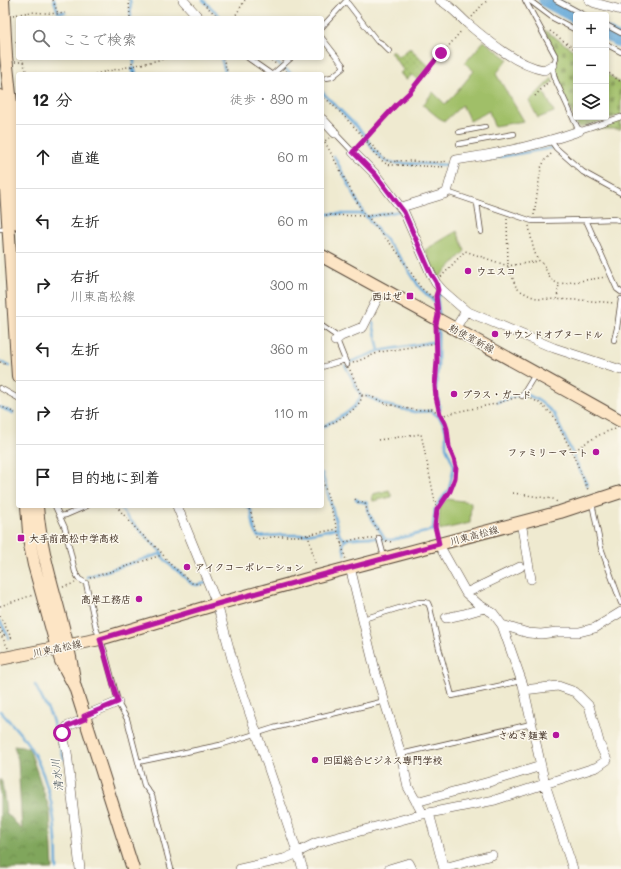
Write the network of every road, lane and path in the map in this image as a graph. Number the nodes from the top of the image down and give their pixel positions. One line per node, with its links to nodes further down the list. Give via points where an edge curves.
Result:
1 (3, 0): 53 (street)
2 (53, 0): 17 (path)
3 (129, 0): 19 (path)
4 (183, 0): 20 (street)
5 (246, 0): 22 (path)
6 (346, 0): 25 (lane); 32 (lane, via 377,41)
7 (440, 0): 23 (street, via 449,5)
8 (488, 0): 23 (path)
9 (525, 0): 24 (lane)
10 (529, 0): 27 (lane, via 553,18)
11 (556, 0): 15 (lane)
12 (589, 0): 14 (street)
13 (203, 3): 21 (path)
14 (621, 10)
15 (578, 12)
16 (65, 13): 17 (path)
17 (58, 14): 18 (path, via 31,12)
18 (11, 15)
19 (130, 16)
20 (197, 16)
21 (217, 16)
22 (235, 16)
23 (467, 23): 41 (street, via 497,48 534,68 544,70); 64 (path, via 428,72)
24 (539, 24): 31 (path); 41 (lane, via 556,57)
25 (324, 25)
26 (609, 27): 28 (lane)
27 (573, 28)
28 (621, 33)
29 (324, 41): 51 (lane, via 343,66 332,77)
30 (609, 46): 33 (lane)
31 (573, 48)
32 (389, 51)
33 (621, 52)
34 (132, 60): 42 (path)
35 (160, 60): 42 (path)
36 (223, 60): 46 (path)
37 (251, 60): 47 (lane)
38 (289, 60): 48 (lane)
39 (14, 62): 40 (path)
40 (24, 62): 43 (path)
41 (554, 65): 50 (lane)
42 (132, 67): 44 (path); 45 (path)
43 (27, 72)
44 (106, 72)
45 (134, 72)
46 (227, 72)
47 (269, 72)
48 (274, 72)
49 (609, 73): 52 (path)
50 (554, 75): 55 (path); 60 (lane)
51 (326, 78)
52 (621, 82)
53 (9, 83): 83 (street)
54 (0, 96): 83 (street)
55 (535, 96)
56 (324, 97): 64 (path)
57 (621, 117): 60 (lane)
58 (324, 121): 62 (street)
59 (485, 128): 61 (lane)
60 (579, 131): 67 (street)
61 (458, 132)
62 (334, 133): 68 (lane)
63 (514, 134): 66 (lane)
64 (366, 138): 68 (path); 69 (path, via 386,160); 71 (path, via 384,162)
65 (325, 142): 78 (path)
66 (459, 144)
67 (553, 144): 70 (street, via 526,147); 73 (lane, via 583,172); 82 (path, via 541,168)
68 (353, 152): 75 (street, via 375,174)
69 (397, 161): 70 (path); 71 (path)
70 (455, 163): 71 (path, via 421,167); 72 (street)
71 (397, 165)
72 (447, 192): 74 (lane); 75 (street)
73 (621, 193)
74 (477, 203): 76 (lane); 84 (lane)
75 (402, 209): 79 (path); 89 (street)
76 (507, 213): 82 (lane); 87 (path)
77 (324, 215): 78 (path)
78 (364, 215): 79 (path)
79 (367, 216): 95 (path, via 399,254 421,288)
80 (586, 220): 81 (lane); 82 (lane); 88 (lane)
81 (618, 220)
82 (531, 221): 86 (path, via 533,247)
83 (11, 227): 108 (street)
84 (482, 232)
85 (324, 257): 91 (street, 勅使室新線)
86 (539, 261): 87 (path); 90 (path, via 551,280)
87 (508, 266): 89 (path, via 465,251); 93 (path, via 516,287 523,293 540,299)
88 (611, 277): 90 (path); 92 (lane)
89 (436, 282): 95 (path); 97 (street)
90 (559, 284): 93 (path)
91 (382, 289): 98 (street, 勅使室新線); 101 (street, via 363,327)
92 (621, 293)
93 (557, 299): 96 (path)
94 (621, 299): 96 (lane)
95 (437, 301): 98 (path)
96 (620, 303): 102 (lane, via 618,328)
97 (466, 311): 100 (street); 107 (street, via 554,348)
98 (438, 320): 100 (street, 勅使室新線); 103 (path)
99 (324, 327): 101 (lane, via 333,333)
100 (455, 329): 109 (street, 勅使室新線)
101 (336, 340): 105 (lane)
102 (614, 340)
103 (436, 343): 105 (path, via 380,352); 116 (path, via 435,386)
104 (0, 362): 108 (path)
105 (346, 363): 106 (lane); 111 (path)
106 (324, 367)
107 (621, 370)
108 (15, 372)
109 (536, 372): 112 (lane); 117 (street, 勅使室新線)
110 (0, 388): 113 (lane)
111 (362, 395): 116 (path, via 414,410 432,409); 118 (path, via 349,413)
112 (522, 396): 116 (path); 120 (path, via 538,402 553,415)
113 (16, 397)
114 (0, 406): 115 (path)
115 (15, 413)
116 (441, 415): 134 (path, via 456,467 450,491)
117 (621, 424): 120 (path)
118 (324, 427)
119 (378, 440): 134 (path, via 421,434)
120 (572, 452): 126 (path)
121 (324, 484): 137 (path)
122 (621, 492): 126 (street, 川東高松線)
123 (513, 493): 125 (path, via 553,499)
124 (355, 499): 139 (path, via 366,504)
125 (557, 502)
126 (592, 502): 136 (street, 川東高松線); 154 (lane, via 601,548)
127 (27, 508): 152 (street, via 30,545)
128 (37, 508): 167 (street, via 40,537)
129 (56, 508): 135 (lane)
130 (82, 508): 135 (lane)
131 (119, 508): 143 (path)
132 (178, 508): 150 (street)
133 (248, 508): 138 (path, via 257,539)
134 (437, 510): 142 (path, via 435,526)
135 (60, 516): 149 (lane, via 75,572)
136 (521, 522): 142 (street, 川東高松線); 148 (street)
137 (337, 529): 138 (path); 141 (path)
138 (308, 535): 147 (path)
139 (381, 539): 140 (path); 141 (path, via 359,539); 144 (lane)
140 (392, 542)
141 (341, 544): 145 (path)
142 (439, 544): 144 (street, 川東高松線); 153 (street)
143 (162, 554): 149 (path); 150 (path, via 192,583)
144 (385, 558): 145 (street, 川東高松線)
145 (350, 567): 147 (street, 川東高松線); 161 (street)
146 (520, 567): 153 (street)
147 (318, 576): 155 (street, 川東高松線)
148 (531, 579)
149 (82, 580): 151 (path); 166 (lane, via 86,583)
150 (208, 582): 155 (street)
151 (62, 587)
152 (41, 592): 156 (path); 167 (street, via 52,628)
153 (466, 593): 157 (street)
154 (621, 603)
155 (217, 604): 166 (street, 川東高松線); 175 (street)
156 (0, 606)
157 (484, 608): 160 (street); 162 (street, via 493,613)
158 (621, 612): 162 (street, via 595,628 579,632 528,633)
159 (0, 616): 165 (path)
160 (446, 618)
161 (363, 619): 169 (lane, via 419,602 428,604 452,696); 171 (street)
162 (502, 625): 169 (street)
163 (0, 628): 164 (path, via 4,638)
164 (0, 633)
165 (12, 639)
166 (100, 639): 167 (street, 川東高松線); 172 (lane)
167 (62, 647): 168 (street, 川東高松線); 173 (street)
168 (0, 659)
169 (521, 680): 170 (street)
170 (524, 690): 174 (street); 179 (street, via 558,686 575,692 589,706 607,760 597,767)
171 (385, 700): 175 (lane); 176 (street)
172 (118, 702): 173 (street); 177 (lane, via 127,719)
173 (84, 718): 186 (street, via 68,726 62,733 67,752); 187 (street)
174 (532, 724): 176 (lane); 178 (street)
175 (256, 734): 177 (lane, via 220,745); 182 (street)
176 (401, 754): 180 (street, via 408,787)
177 (138, 762): 188 (lane, via 144,785 152,796)
178 (541, 766): 179 (street); 180 (street)
179 (545, 784): 181 (street, via 495,800); 193 (street)
180 (416, 802): 181 (street)
181 (426, 813): 182 (street, via 316,843); 185 (street)
182 (298, 852): 184 (street); 190 (street)
183 (492, 855): 185 (street)
184 (266, 866): 189 (street)
185 (444, 868)
186 (80, 869)
187 (133, 869)
188 (171, 869)
189 (240, 869)
190 (303, 869)
191 (389, 869): 192 (street, via 409,863)
192 (412, 869)
193 (573, 869)

